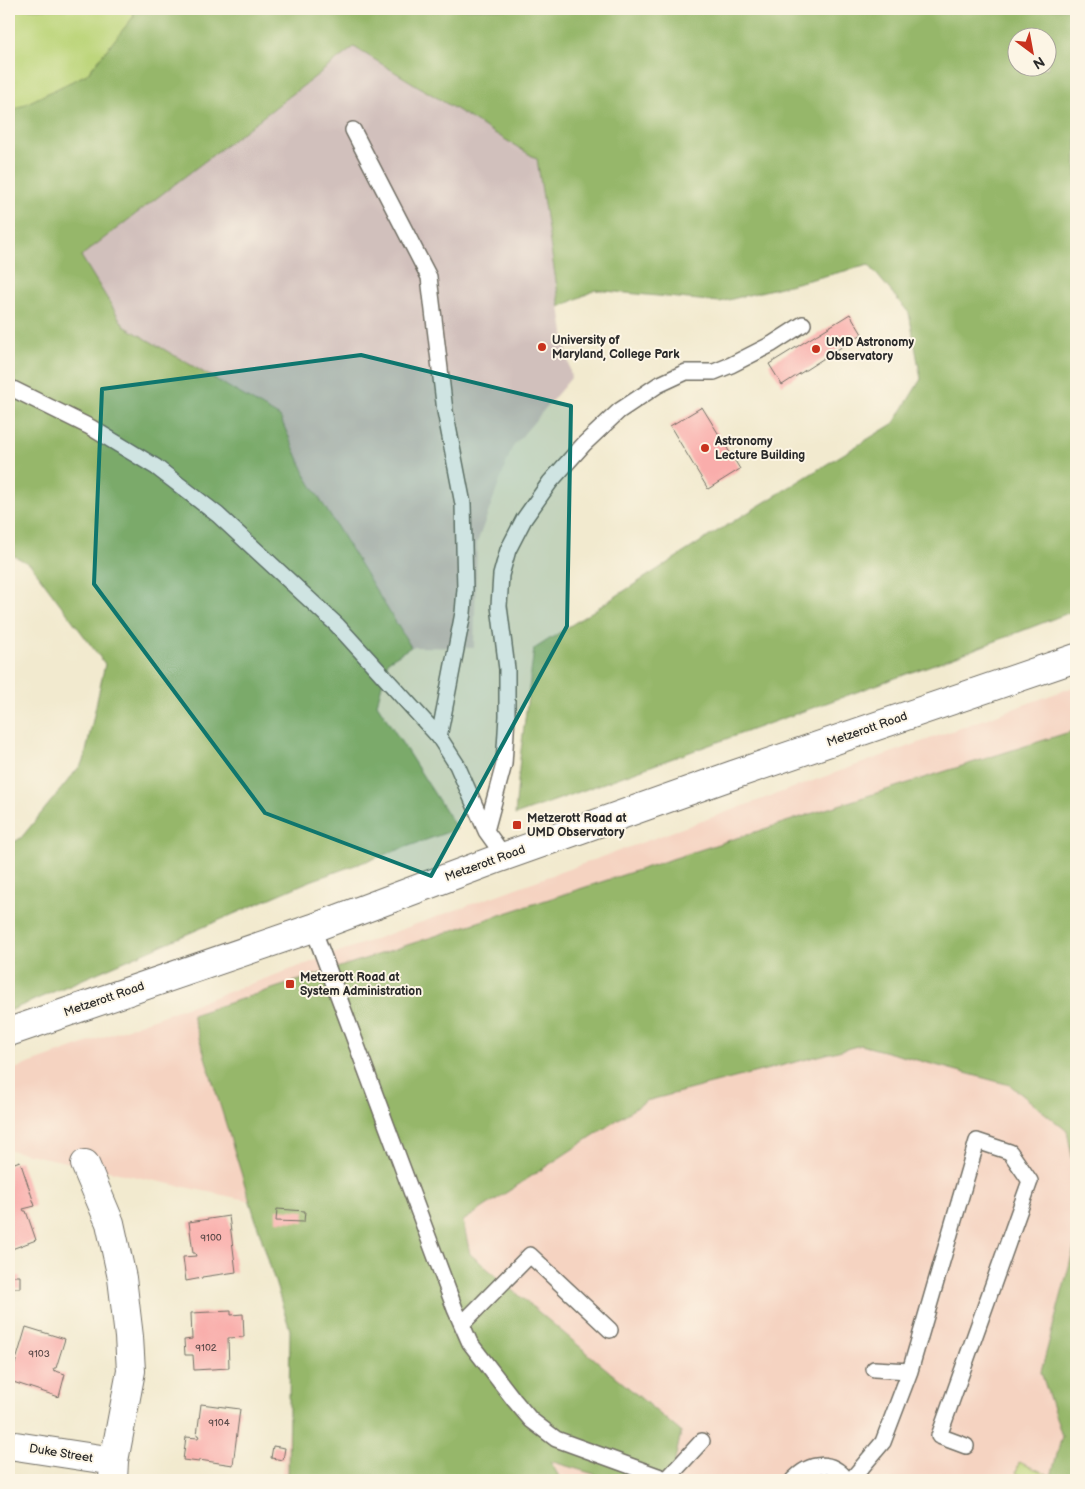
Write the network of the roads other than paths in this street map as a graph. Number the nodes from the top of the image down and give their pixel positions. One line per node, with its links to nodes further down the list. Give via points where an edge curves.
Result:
1 (353, 130): 5 (lane, via 428,276 445,411 463,504 463,613)
2 (803, 324): 6 (lane, via 731,365 714,372 686,372 665,381 619,411 550,482 524,519 508,550 501,574 499,606 507,669 507,716 504,764)
3 (9, 387): 5 (lane, via 90,427 156,467 218,515 337,625)
4 (1076, 658): 7 (street, Metzerott Road)
5 (439, 737): 6 (lane, via 457,765)
6 (486, 831): 7 (lane)
7 (504, 856): 8 (street, Metzerott Road)
8 (313, 928): 9 (street, Metzerott Road); 11 (lane)
9 (9, 1032)
10 (85, 1164): 18 (street, via 110,1224 122,1278 128,1337 131,1371)
11 (462, 1324): 12 (lane, via 530,1255); 19 (lane, via 470,1343 531,1420 556,1438)
12 (610, 1330)
13 (874, 1369): 14 (lane)
14 (910, 1371): 17 (lane, via 977,1141 1010,1152 1030,1181 939,1436); 21 (lane, via 883,1442)
15 (702, 1441): 19 (lane)
16 (9, 1445): 18 (street, Duke Street)
17 (966, 1446)
18 (113, 1471)
19 (668, 1480)
20 (793, 1480): 21 (lane, via 811,1466 819,1465 833,1468)
21 (849, 1480)

